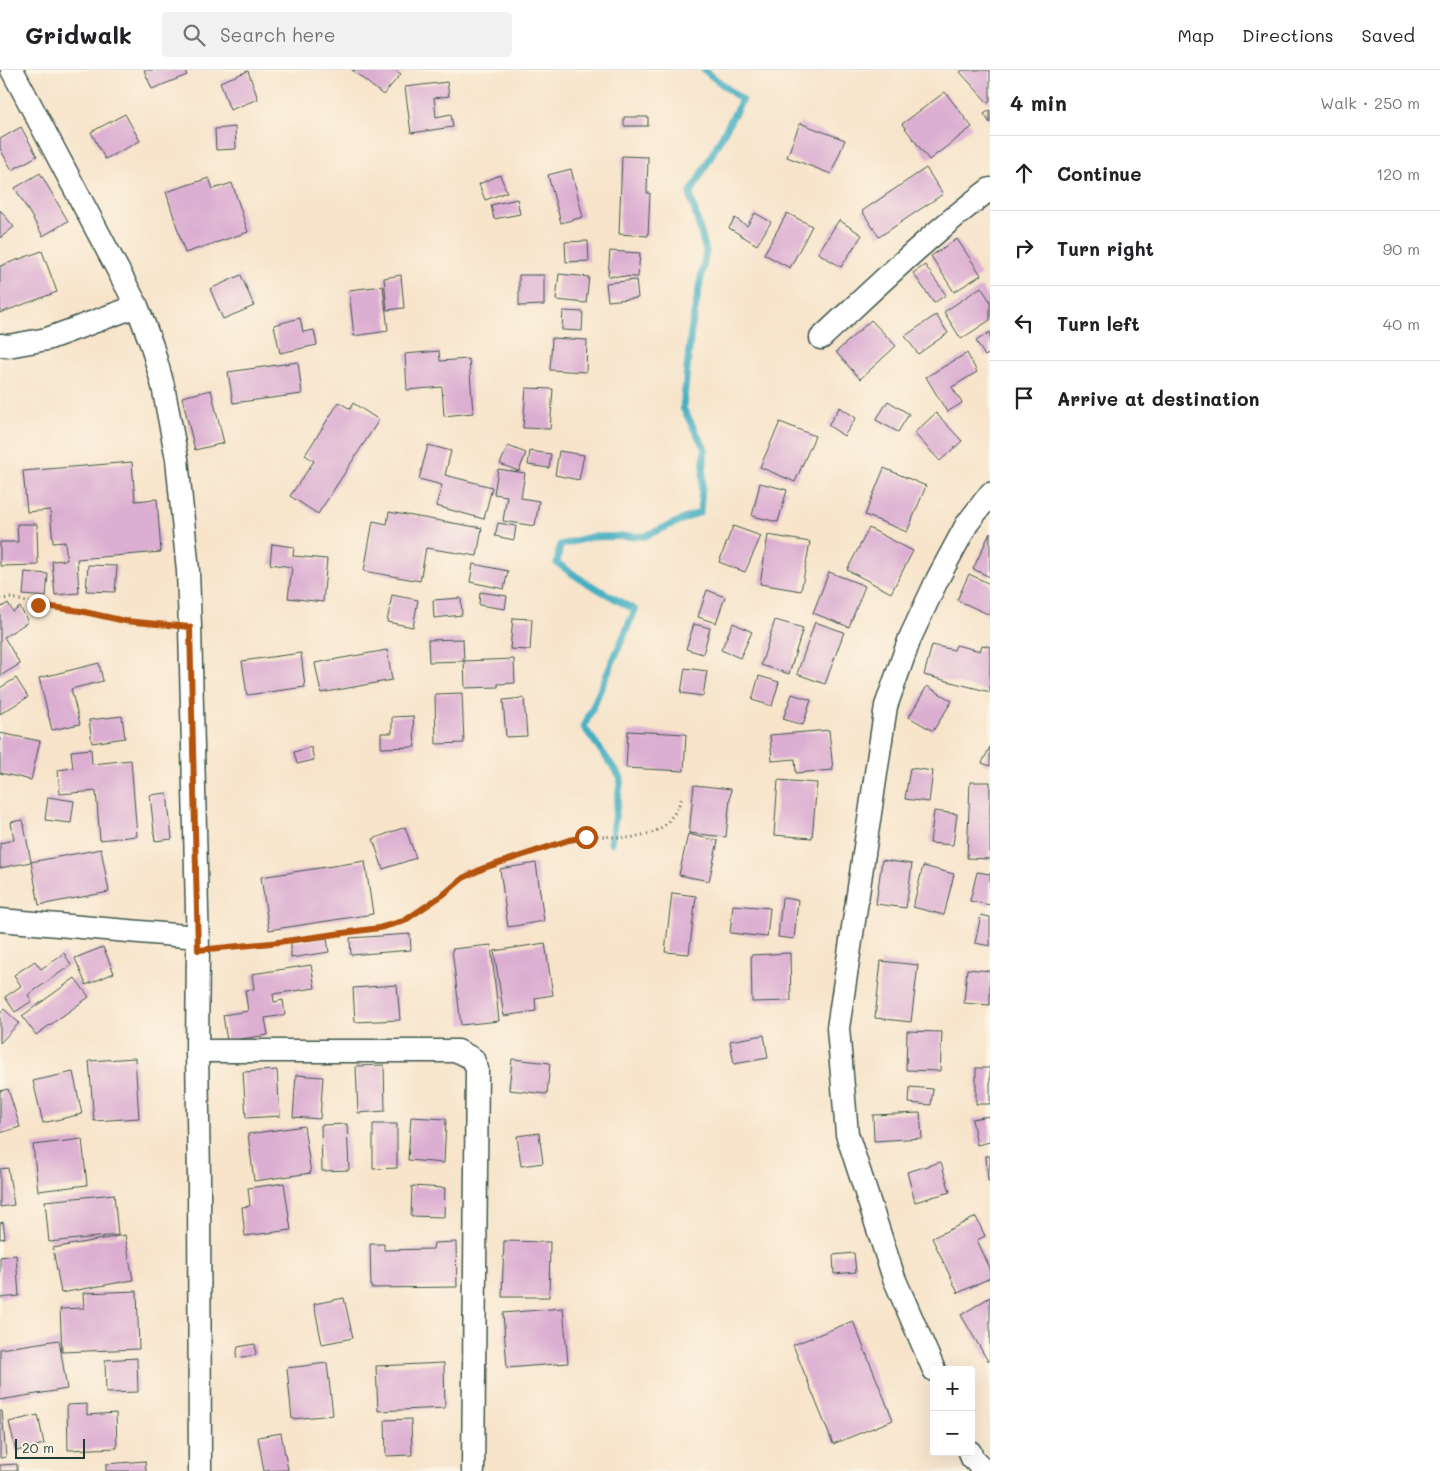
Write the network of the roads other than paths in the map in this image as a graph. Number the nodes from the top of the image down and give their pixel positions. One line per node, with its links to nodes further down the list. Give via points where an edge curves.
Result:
1 (12, 70): 3 (street)
2 (990, 190): 4 (street, via 885,278)
3 (137, 306): 5 (street, via 47,339 8,346); 8 (street, via 163,386 177,459 188,571)
4 (822, 338)
5 (0, 344)
6 (990, 494): 10 (street, via 967,524 938,578 910,638 886,706 838,1028 847,1134 894,1278)
7 (0, 920): 8 (street)
8 (198, 944): 9 (street)
9 (197, 1051): 11 (street); 12 (street, via 458,1051 473,1059 477,1069)
10 (932, 1366)
11 (200, 1471)
12 (474, 1471)

